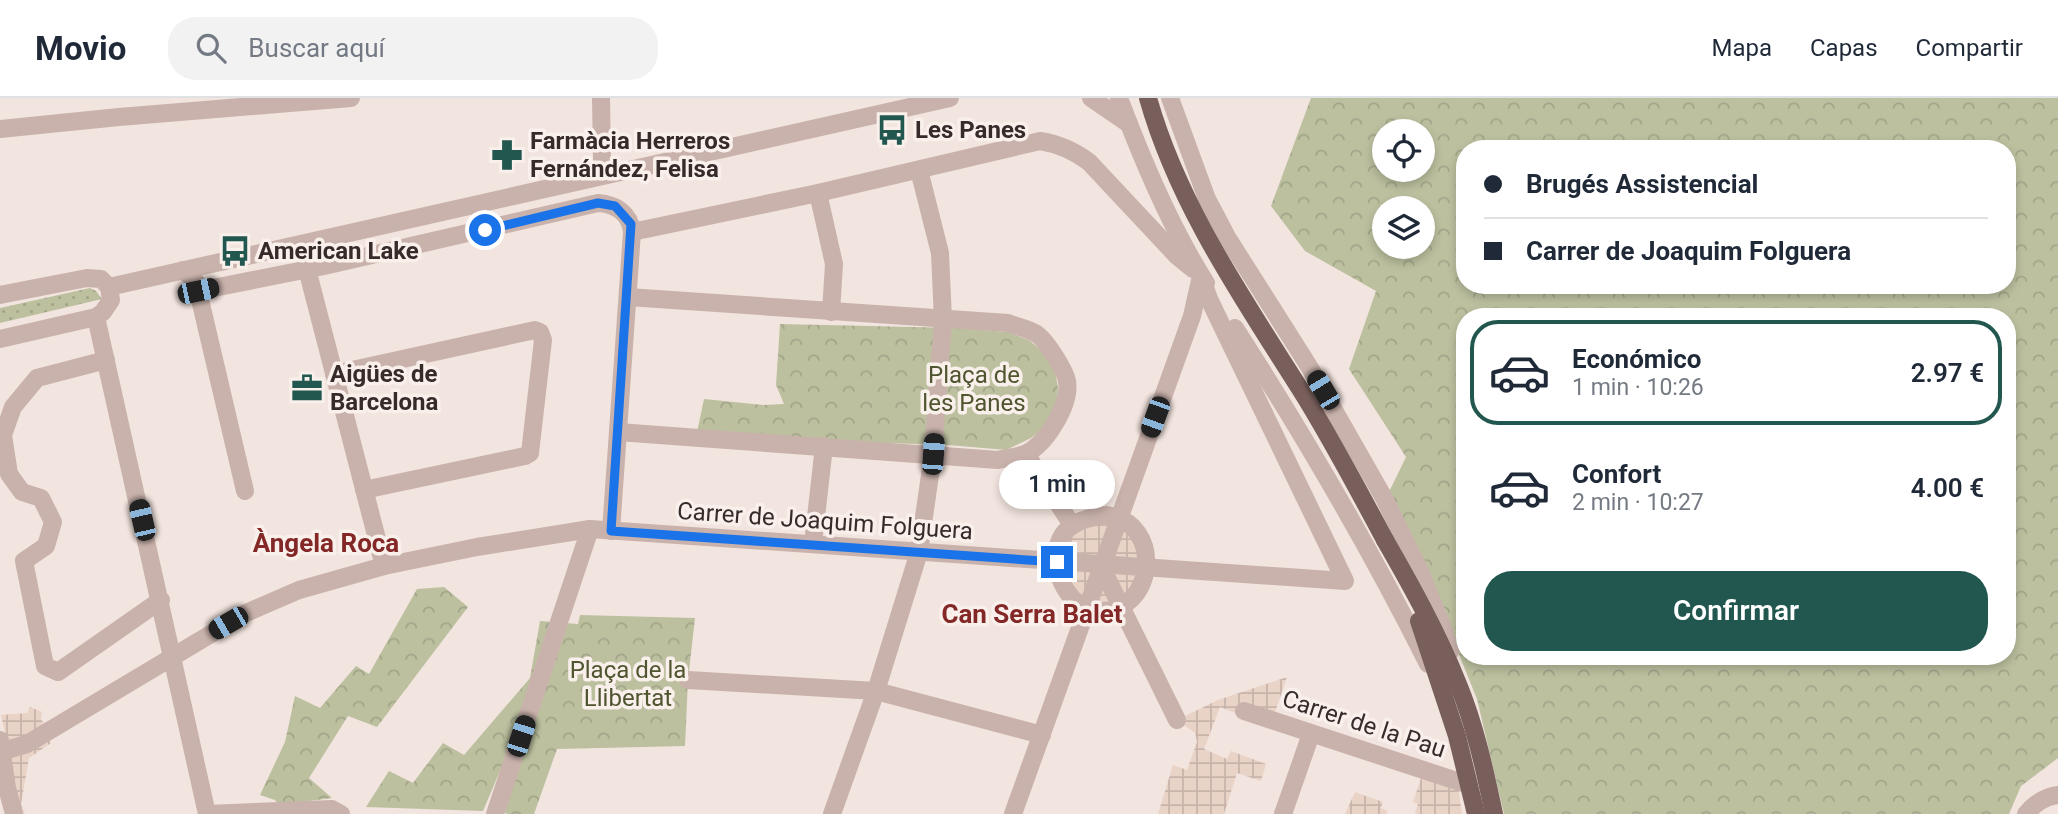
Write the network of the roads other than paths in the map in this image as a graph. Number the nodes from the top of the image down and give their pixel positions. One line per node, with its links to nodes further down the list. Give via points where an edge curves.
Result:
1 (351, 98): 11 (street)
2 (601, 98): 13 (street)
3 (950, 98): 13 (street)
4 (1091, 98): 10 (street)
5 (1119, 98): 10 (street)
6 (1148, 98): 54 (main road, bridge, via 1189,204 1322,425 1385,540)
7 (1170, 98): 9 (street)
8 (1180, 98): 9 (street)
9 (1176, 117): 15 (street)
10 (1129, 124): 18 (street)
11 (0, 129)
12 (919, 170): 14 (street); 17 (street, via 1040,141 1059,144 1089,162); 29 (street, via 940,253)
13 (598, 177): 16 (street); 21 (street)
14 (818, 193): 19 (street); 27 (street, via 834,264)
15 (1207, 199): 18 (street, via 1203,207); 54 (street, via 1384,498 1443,628)
16 (598, 203): 19 (street, via 620,209); 20 (street)
17 (1144, 221): 18 (street, via 1162,227); 22 (street)
18 (1173, 223): 22 (street)
19 (632, 232): 26 (street)
20 (307, 269): 24 (street); 32 (street)
21 (183, 270): 23 (street); 24 (street, via 196,282)
22 (1201, 276): 39 (street, via 1192,316); 48 (street, via 1345,581); 54 (street, via 1285,407)
23 (109, 287): 25 (street, via 101,279 86,278); 28 (street, via 111,300)
24 (198, 291): 38 (street)
25 (0, 295)
26 (628, 297): 27 (street); 33 (street)
27 (831, 312): 29 (street)
28 (96, 317): 30 (street); 31 (street)
29 (943, 320): 35 (street); 36 (street, via 1008,323 1038,335 1058,361 1068,382 1063,406 1057,421)
30 (0, 339)
31 (106, 360): 49 (street); 49 (street, via 37,377 13,407 3,435 9,474 22,492 41,498 53,522 46,546 24,561 46,666 58,672)
32 (334, 374): 37 (street); 37 (street, via 535,330 543,340 530,453)
33 (618, 432): 34 (street); 42 (street)
34 (824, 446): 35 (street); 43 (street)
35 (933, 454): 36 (street, via 998,460); 44 (street)
36 (1026, 454): 40 (street)
37 (364, 490): 46 (street)
38 (245, 491)
39 (1118, 517): 40 (street, via 1091,517); 47 (street); 48 (street, via 1136,530 1143,542)
40 (1072, 524): 45 (street, via 1063,537)
41 (590, 529): 42 (street, Carrer de Joaquim Folguera); 46 (street, Carrer de Joaquim Folguera); 66 (street)
42 (611, 531): 43 (street, Carrer de Joaquim Folguera)
43 (813, 544): 44 (street, Carrer de Joaquim Folguera)
44 (919, 552): 45 (street, Carrer de Joaquim Folguera); 55 (street)
45 (1057, 562): 47 (street, Carrer de Joaquim Folguera); 51 (street, via 1065,589)
46 (384, 566): 52 (street, Carrer de Joaquim Folguera, via 299,590 246,612)
47 (1101, 566): 48 (street, Carrer de Joaquim Folguera); 50 (street); 51 (street)
48 (1147, 569): 50 (street, via 1139,590)
49 (161, 600): 52 (street)
50 (1121, 606): 51 (street, via 1099,611); 57 (street)
51 (1086, 608): 59 (street)
52 (173, 655): 60 (street, Carrer de Joaquim Folguera, via 27,744); 64 (street)
53 (688, 680): 55 (street)
54 (1450, 690): 61 (main road); 71 (main road, via 1475,738)
55 (876, 691): 59 (street); 67 (street)
56 (1244, 711): 58 (street, Carrer de la Pau)
57 (1177, 720)
58 (1311, 734): 61 (street, Carrer de la Pau); 69 (street)
59 (1042, 735): 68 (street)
60 (1, 748): 63 (street)
61 (1469, 785): 70 (main road)
62 (2054, 792): 72 (street)
63 (9, 811)
64 (207, 814): 65 (street, via 331,809)
65 (341, 814)
66 (495, 814)
67 (832, 814)
68 (1013, 814)
69 (1283, 814)
70 (1476, 814)
71 (1494, 814)
72 (2026, 814)

